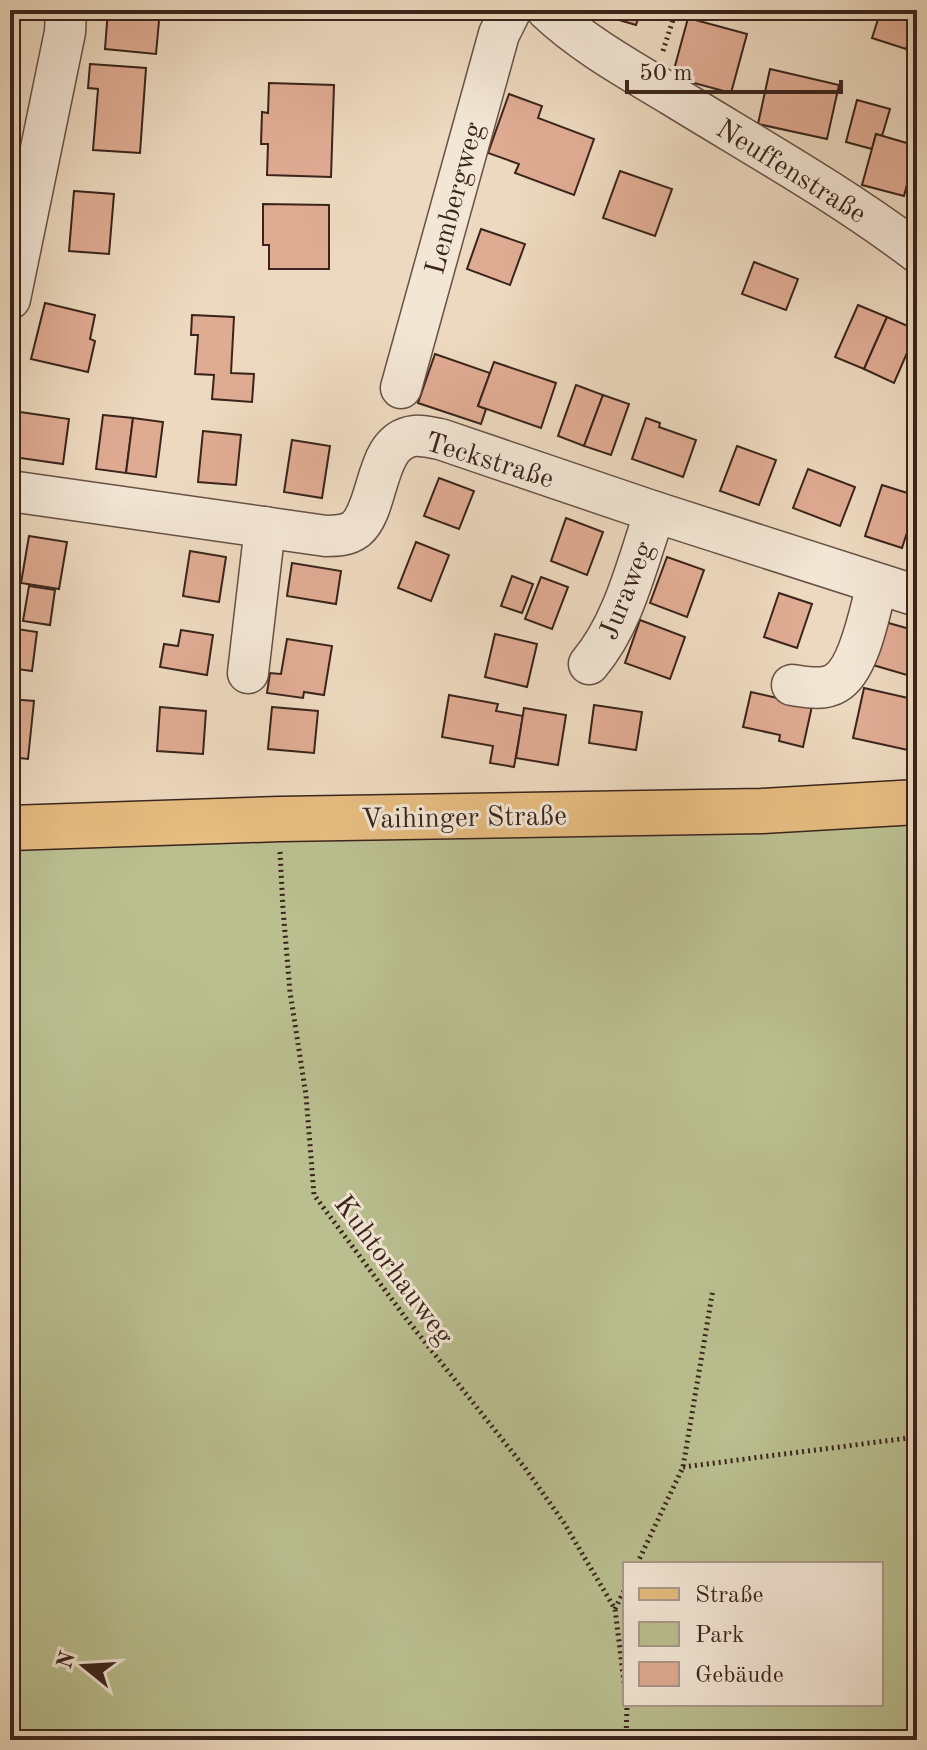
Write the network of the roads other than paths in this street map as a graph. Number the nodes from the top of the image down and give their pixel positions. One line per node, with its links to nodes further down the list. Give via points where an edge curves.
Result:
1 (66, 10): 5 (street)
2 (511, 10): 6 (street, Lembergweg, via 499,34)
3 (547, 10): 4 (street, Neuffenstraße, via 614,60 872,218)
4 (917, 252)
5 (10, 299)
6 (401, 388)
7 (10, 491): 9 (street, Teckstraße)
8 (655, 512): 9 (street, Teckstraße, via 440,439 415,436 393,448 354,531 326,536); 10 (street, Teckstraße); 12 (street, Juraweg, via 616,623)
9 (265, 527): 13 (street)
10 (877, 584): 11 (street, Teckstraße); 14 (street, via 849,672 835,685)
11 (917, 596)
12 (589, 664)
13 (248, 673)
14 (792, 685)
15 (917, 802): 16 (main road, Vaihinger Straße, via 762,811)
16 (10, 828)

